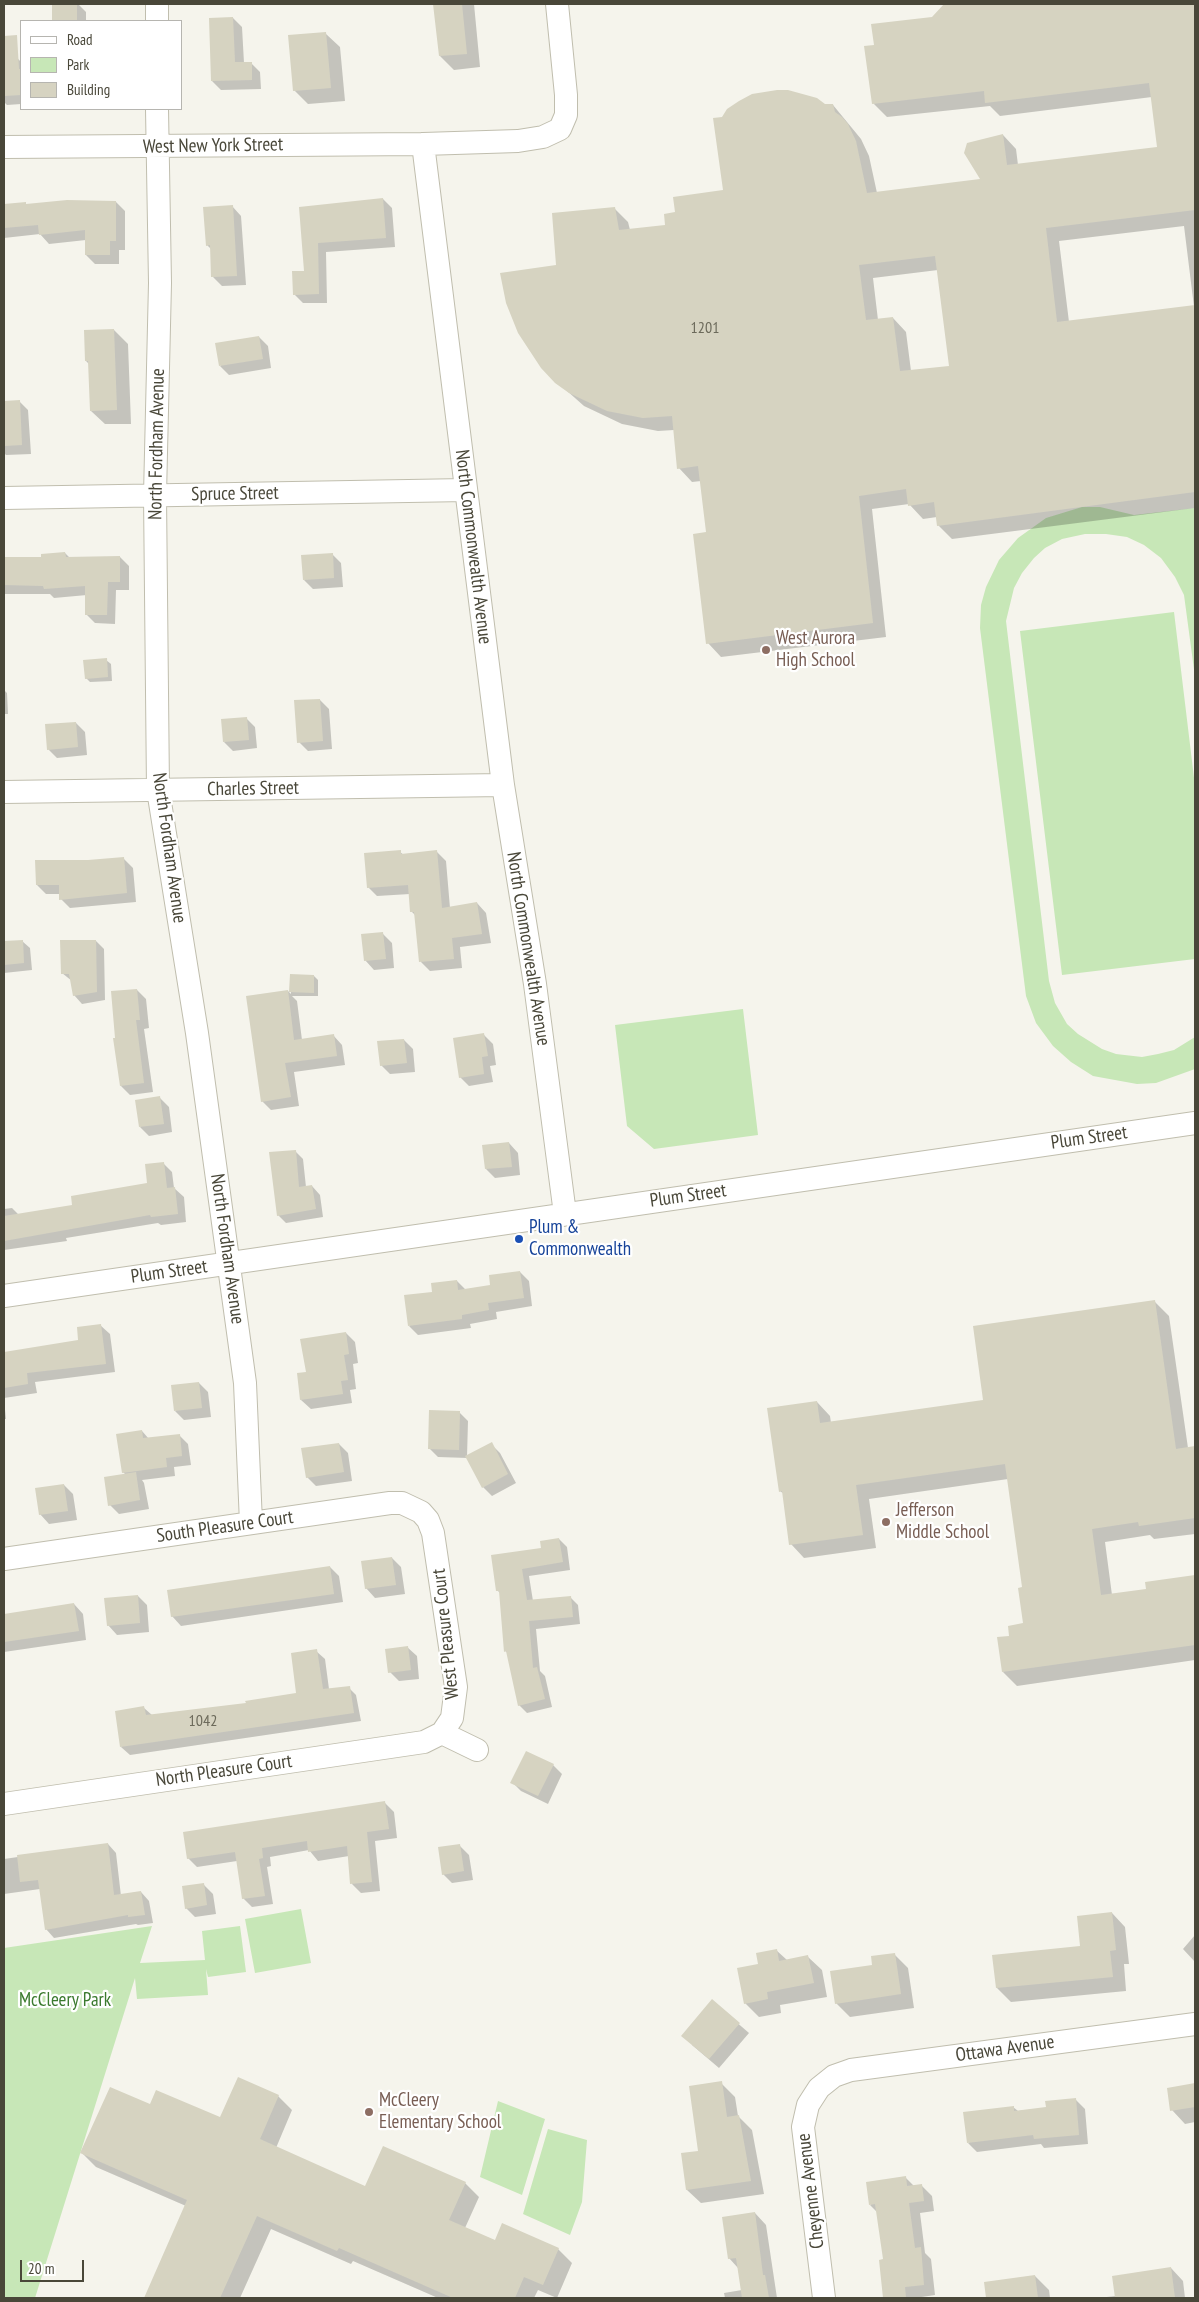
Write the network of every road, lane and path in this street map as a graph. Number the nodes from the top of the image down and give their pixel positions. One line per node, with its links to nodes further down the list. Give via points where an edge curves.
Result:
1 (157, 4): 3 (street)
2 (557, 4): 5 (street, via 566,95 566,115 560,129 543,137 518,141)
3 (157, 20)
4 (157, 110): 6 (street, North Fordham Avenue)
5 (423, 144): 6 (street, West New York Street); 8 (street, North Commonwealth Avenue)
6 (157, 146): 7 (street, West New York Street); 9 (street, North Fordham Avenue, via 160,283)
7 (4, 147)
8 (466, 490): 9 (street, Spruce Street); 11 (street, North Commonwealth Avenue)
9 (155, 495): 10 (street, Spruce Street); 12 (street, North Fordham Avenue)
10 (4, 498)
11 (503, 785): 12 (street, Charles Street); 15 (street, North Commonwealth Avenue, via 535,984)
12 (158, 790): 13 (street, Charles Street); 16 (street, North Fordham Avenue)
13 (4, 792)
14 (1195, 1123): 15 (street, Plum Street)
15 (565, 1214): 16 (street, Plum Street)
16 (229, 1263): 17 (street, Plum Street); 18 (street, North Fordham Avenue, via 245,1383)
17 (4, 1296)
18 (251, 1523): 19 (street, South Pleasure Court, via 390,1503 421,1512); 20 (street, South Pleasure Court)
19 (433, 1532): 21 (street, West Pleasure Court, via 456,1687 452,1718)
20 (4, 1559)
21 (442, 1732): 22 (street); 23 (street, North Pleasure Court, via 424,1742)
22 (478, 1750)
23 (4, 1804)
24 (1195, 2024): 25 (street, Ottawa Avenue, via 851,2070 834,2076)
25 (819, 2088): 26 (street, Cheyenne Avenue, via 808,2106 802,2127)
26 (824, 2298)

